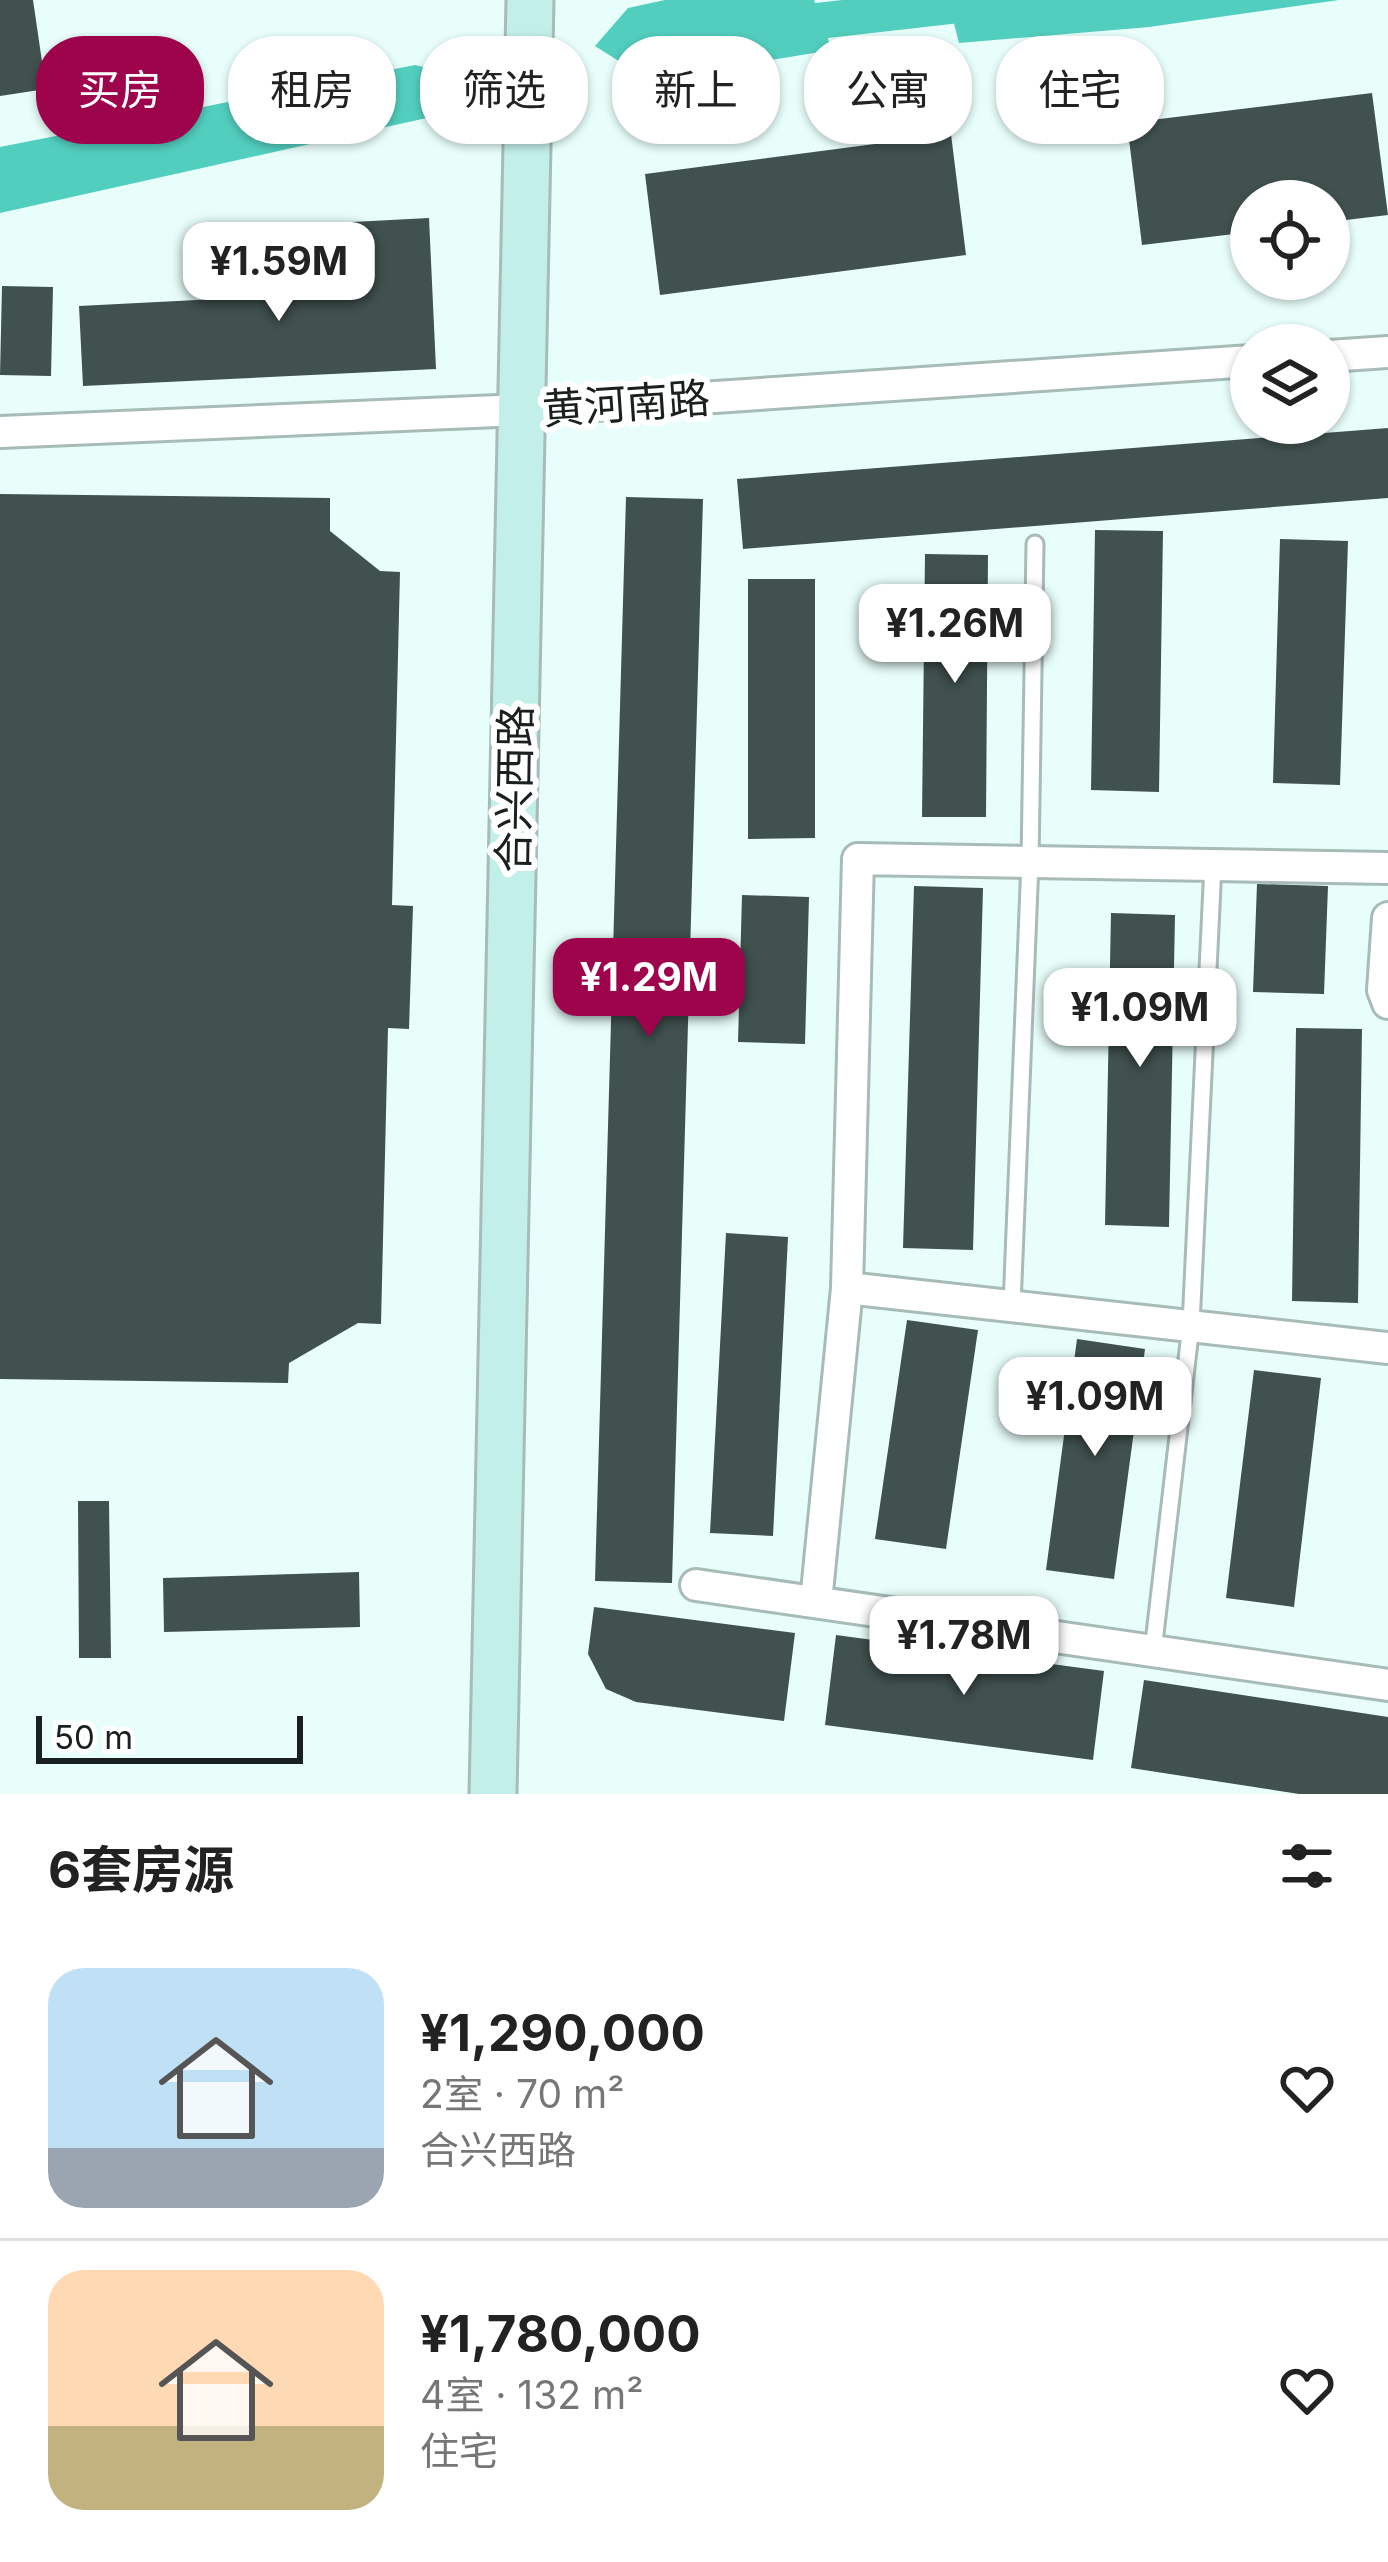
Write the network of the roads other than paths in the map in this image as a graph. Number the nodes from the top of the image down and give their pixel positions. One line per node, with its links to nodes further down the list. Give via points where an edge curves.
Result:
1 (530, 0): 5 (street, 合兴西路)
2 (1388, 352): 3 (street)
3 (1350, 355)
4 (1230, 362): 5 (street, 黄河南路)
5 (521, 410): 6 (street, 黄河南路); 21 (street, 合兴西路)
6 (0, 432)
7 (1035, 544): 8 (lane)
8 (1030, 862): 9 (street); 13 (street, via 858,859); 14 (lane)
9 (1214, 865): 10 (street); 15 (lane)
10 (1388, 868)
11 (1388, 918): 12 (street)
12 (1388, 1003)
13 (847, 1288): 14 (street); 18 (street)
14 (1012, 1306): 15 (street)
15 (1191, 1325): 16 (street); 19 (lane)
16 (1388, 1348)
17 (695, 1585): 18 (street)
18 (816, 1602): 19 (street)
19 (1153, 1651): 20 (street)
20 (1388, 1685)
21 (493, 1794)

